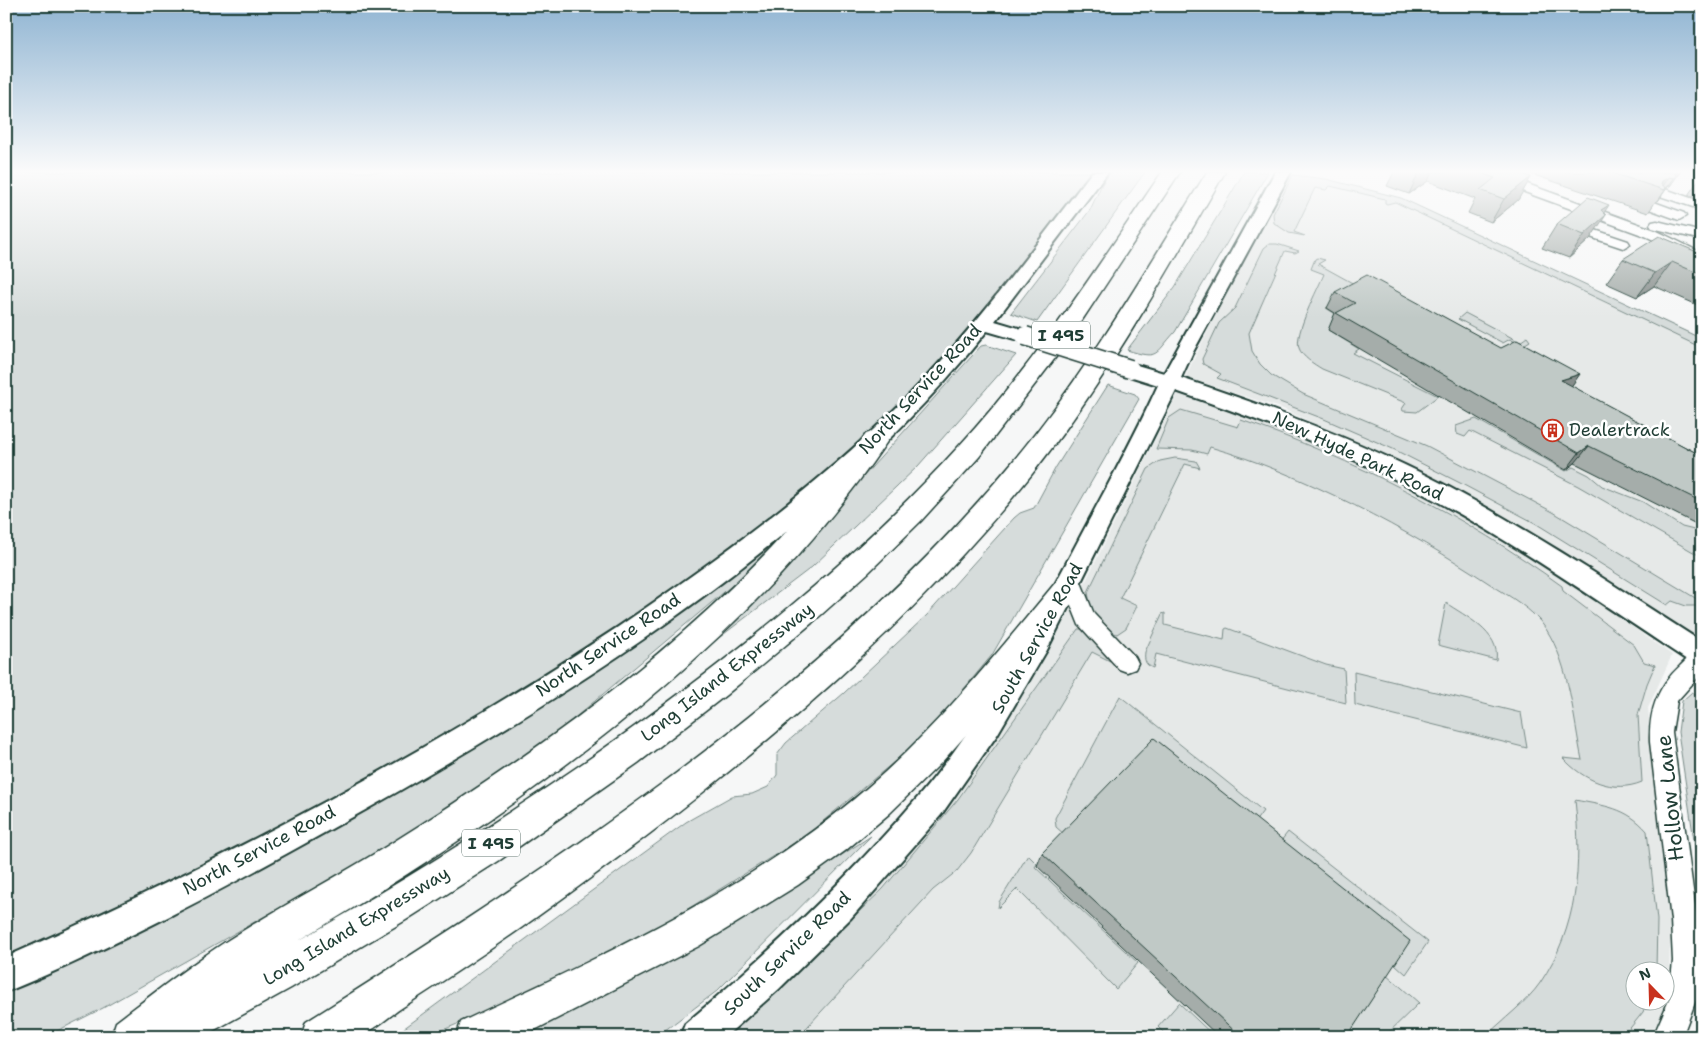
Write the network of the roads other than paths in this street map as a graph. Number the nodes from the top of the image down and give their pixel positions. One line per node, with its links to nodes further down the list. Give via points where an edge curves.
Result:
1 (1062, 221): 11 (main road, North Service Road)
2 (1138, 221): 20 (highway, Long Island Expressway / I 495, via 1052,348 1002,414 937,488 800,617 672,718 532,817 345,935)
3 (1186, 221): 21 (highway, I 495, via 1093,372 1046,437 977,520 860,638 745,739 603,849)
4 (1256, 221): 13 (main road, South Service Road)
5 (1616, 221): 10 (street)
6 (1641, 221): 8 (street)
7 (1596, 234): 9 (street)
8 (1702, 236)
9 (1623, 244)
10 (1702, 258)
11 (983, 323): 12 (main road, New Hyde Park Road, bridge); 14 (main road, North Service Road)
12 (1130, 369): 13 (main road, New Hyde Park Road)
13 (1169, 381): 15 (main road, South Service Road, via 1152,422); 16 (main road, New Hyde Park Road, via 1272,416 1437,492 1530,545)
14 (875, 440): 18 (main road, North Service Road, via 763,535 705,579 498,716 260,851); 19 (highway, via 845,486 808,529 689,647 553,754 490,798 363,882 238,956)
15 (1068, 585): 17 (street, via 1086,618); 22 (highway, via 940,742 879,800 819,849 753,895 681,937); 23 (main road, South Service Road, via 1008,694 930,805 833,912)
16 (1702, 658): 24 (street, Hollow Lane, via 1670,692 1662,713 1687,969 1683,1000)
17 (1127, 663)
18 (6, 976)
19 (130, 1037)
20 (161, 1037)
21 (321, 1037)
22 (476, 1037)
23 (698, 1037)
24 (1667, 1037)

